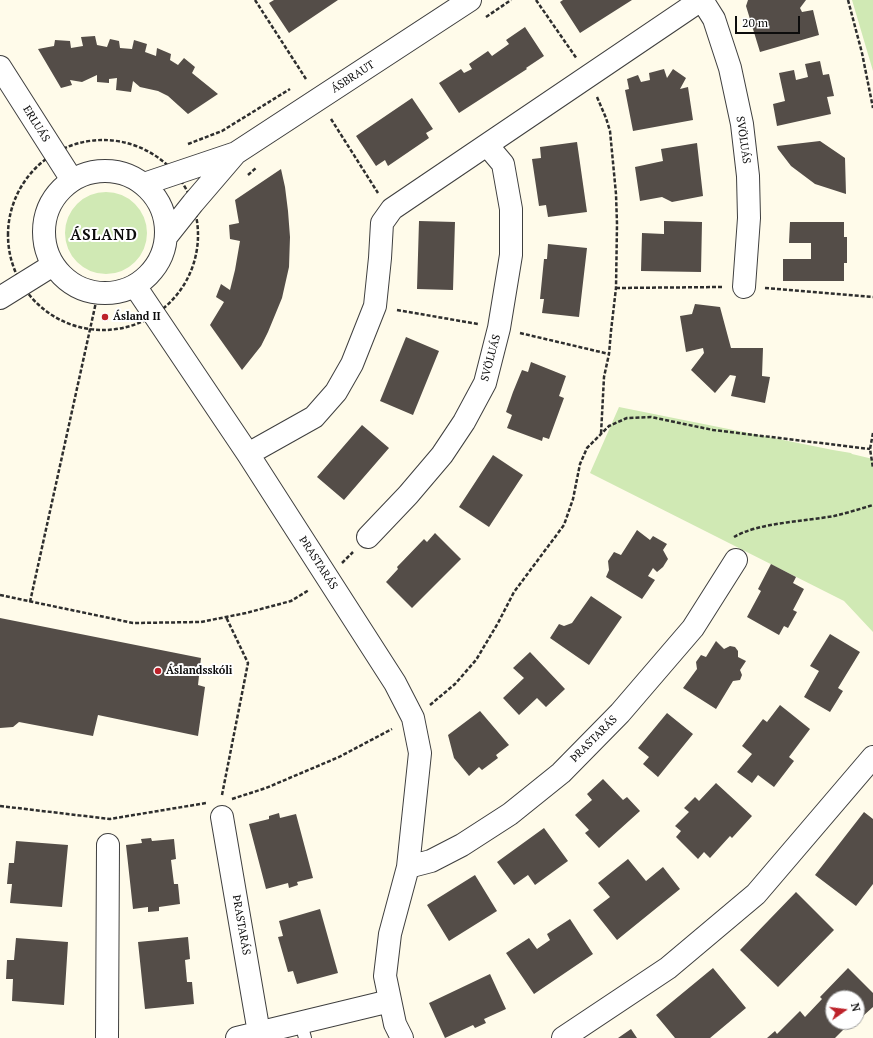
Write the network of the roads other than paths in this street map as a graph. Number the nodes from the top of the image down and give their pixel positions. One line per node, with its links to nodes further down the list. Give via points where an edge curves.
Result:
1 (470, 0): 5 (street, ÁSBRAUT)
2 (701, 0): 4 (street, SVÖLUÁS); 11 (street, SVÖLUÁS, via 714,19 730,68 742,124 748,176 749,218)
3 (0, 67): 6 (street, ERLUÁS)
4 (488, 145): 13 (street, SVÖLUÁS, via 392,209 382,223 375,306 352,364 336,392 314,417); 14 (street, SVÖLUÁS, via 503,164 511,209 511,255 499,328 485,383 442,455)
5 (236, 153): 7 (street, ÁSBRAUT); 8 (street, ÁSBRAUT)
6 (72, 180): 7 (street, via 90,172 109,170 128,174); 9 (street, via 57,192 48,209 43,228 45,247)
7 (144, 184): 8 (street, via 157,199 165,217)
8 (166, 237): 10 (street, via 162,256 150,273)
9 (53, 264): 10 (street, via 65,278 80,288 98,293 111,293); 12 (street)
10 (135, 286): 13 (street, ÞRASTARÁS)
11 (744, 287)
12 (0, 298)
13 (248, 454): 19 (street, ÞRASTARÁS, via 395,683 413,718 420,753)
14 (368, 537)
15 (736, 560): 19 (street, ÞRASTARÁS, via 693,628 620,713 561,773 510,814 462,845 430,861)
16 (873, 757): 26 (street, via 756,894 668,968)
17 (220, 805): 22 (street, ÞRASTARÁS)
18 (108, 846): 23 (street)
19 (408, 867): 20 (street, ÞRASTARÁS, via 390,934 385,976)
20 (390, 1001): 21 (street); 25 (street, ÞRASTARÁS, via 395,1024)
21 (303, 1030): 22 (street)
22 (259, 1033): 24 (street)
23 (107, 1038)
24 (237, 1038)
25 (402, 1038)
26 (563, 1038)

